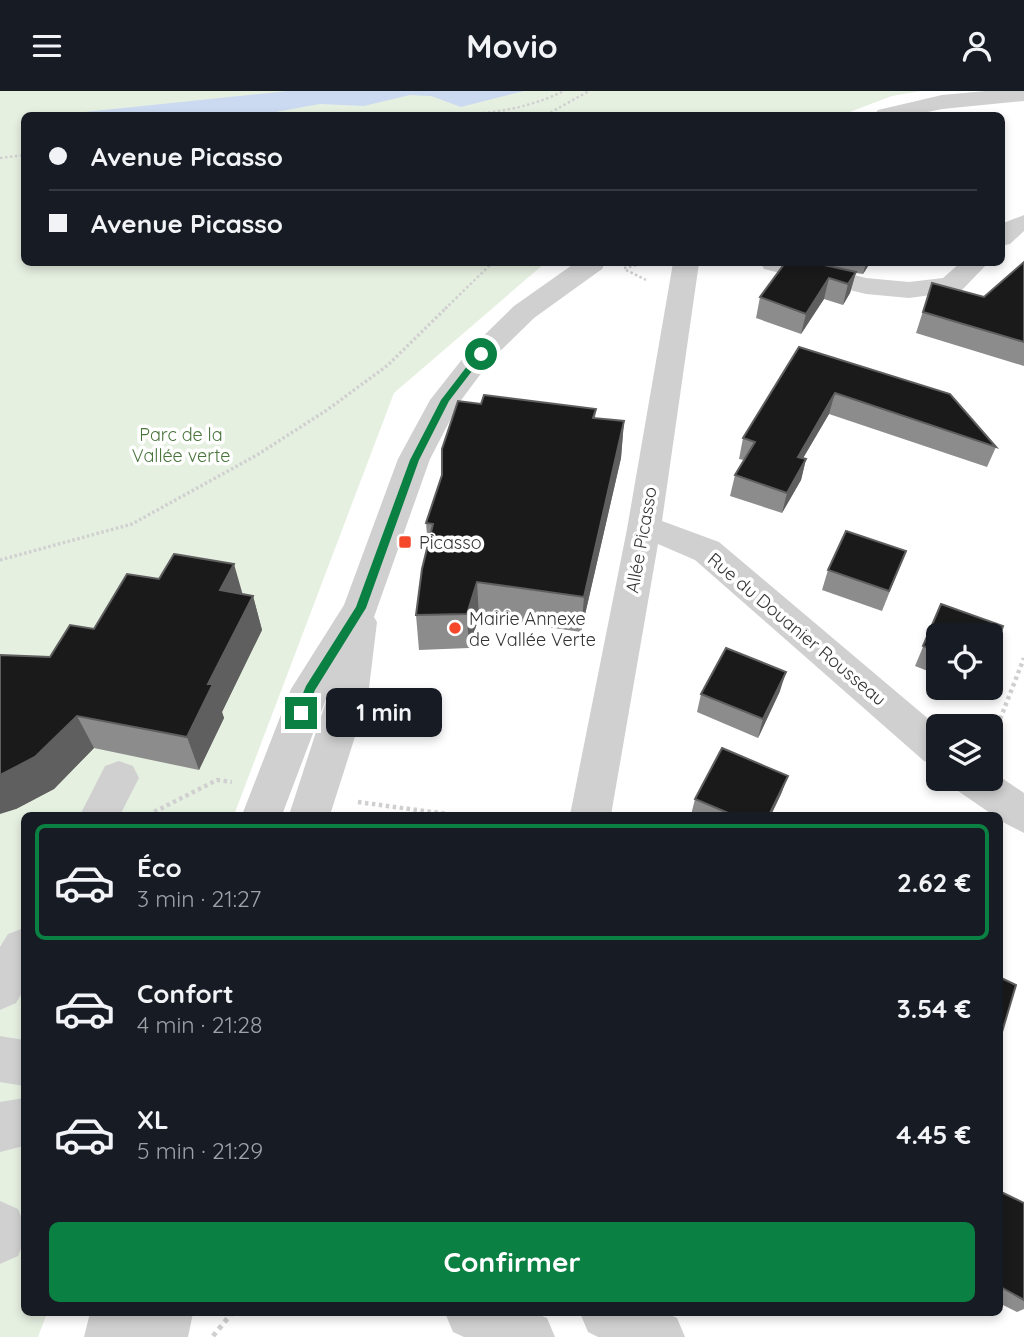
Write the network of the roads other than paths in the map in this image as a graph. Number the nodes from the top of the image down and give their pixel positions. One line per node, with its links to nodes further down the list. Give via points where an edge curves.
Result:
1 (1024, 94): 2 (street, via 942,102)
2 (899, 112)
3 (1024, 223): 4 (street)
4 (1005, 234)
5 (605, 266): 10 (street, via 524,312 481,354 445,400 414,460)
6 (686, 266): 9 (street, Allée Picasso)
7 (786, 266): 8 (street, via 866,286 909,290 951,285)
8 (972, 266)
9 (644, 529): 11 (street, Rue du Douanier Rousseau, via 707,551); 17 (street, Allée Picasso)
10 (361, 608): 15 (street, via 310,689); 16 (street, via 349,696)
11 (926, 740)
12 (120, 778): 14 (street)
13 (989, 791): 18 (street)
14 (102, 812)
15 (263, 812)
16 (311, 812)
17 (591, 812)
18 (1024, 815)
19 (21, 954): 20 (street)
20 (0, 988)
21 (0, 1059): 22 (street)
22 (21, 1062)
23 (21, 1123): 24 (street)
24 (0, 1127)
25 (0, 1227): 26 (street)
26 (0, 1238)
27 (116, 1316): 30 (street)
28 (165, 1316): 31 (street)
29 (613, 1316): 32 (street)
30 (111, 1337)
31 (160, 1337)
32 (658, 1337)

